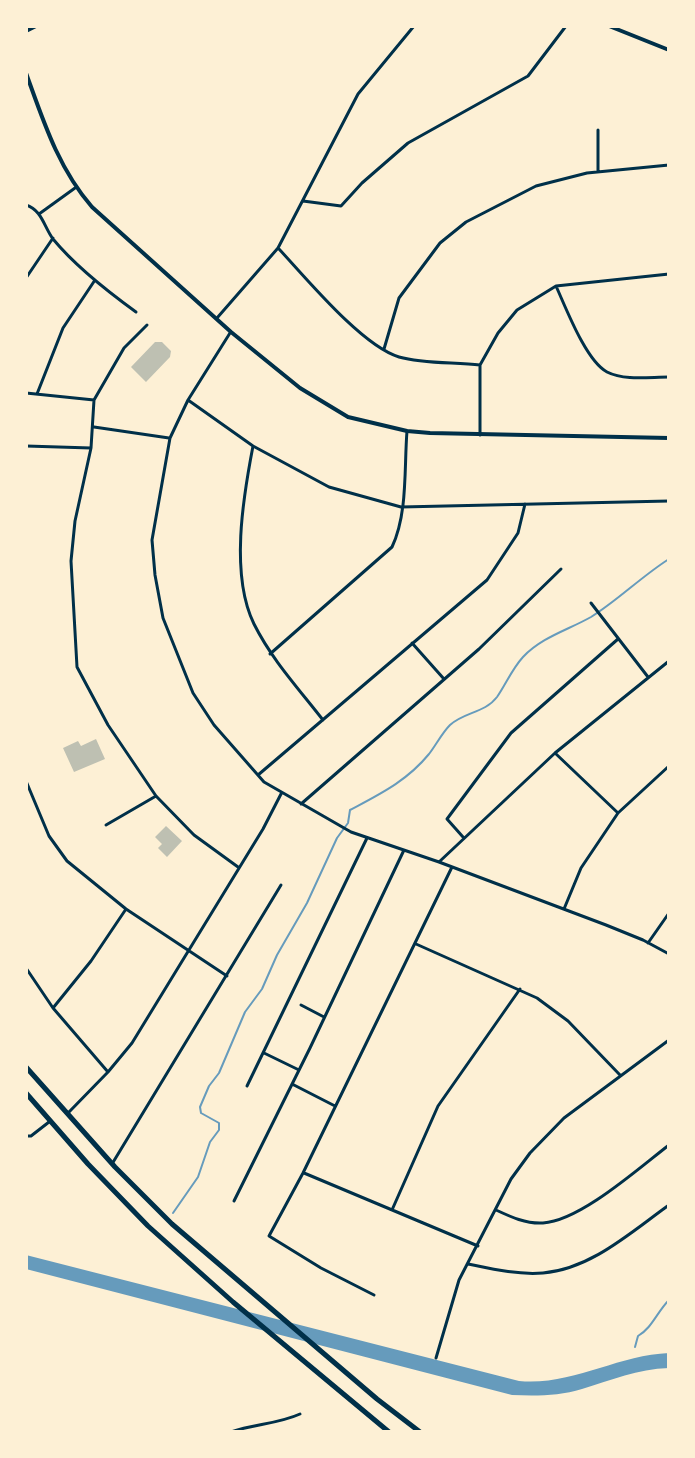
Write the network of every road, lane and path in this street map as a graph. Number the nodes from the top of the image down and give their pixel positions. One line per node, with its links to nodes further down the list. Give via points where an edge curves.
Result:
1 (36, 26): 5 (street)
2 (414, 26): 12 (street, via 358,94)
3 (566, 26): 12 (street, via 528,76 408,143 341,206)
4 (609, 26): 6 (street)
5 (26, 31)
6 (669, 50)
7 (26, 73): 11 (street)
8 (598, 130): 10 (street)
9 (669, 165): 10 (street)
10 (598, 171): 25 (street, via 536,186 466,222 440,243 399,298)
11 (75, 188): 14 (street); 22 (street, via 107,224)
12 (303, 201): 16 (street)
13 (26, 205): 14 (street)
14 (39, 214): 15 (street)
15 (53, 238): 18 (street); 19 (street)
16 (278, 248): 22 (street); 25 (street, via 331,305)
17 (669, 274): 20 (street)
18 (26, 278)
19 (95, 280): 21 (street); 29 (street, via 63,328)
20 (556, 286): 26 (street, via 517,310); 27 (street, via 590,354 605,371)
21 (136, 312)
22 (217, 318): 24 (street)
23 (147, 325): 30 (street, via 124,348)
24 (231, 332): 31 (street); 33 (street, via 340,413)
25 (384, 349): 26 (street, via 400,357)
26 (480, 365): 34 (street)
27 (669, 377)
28 (26, 393): 29 (street)
29 (37, 394): 30 (street)
30 (94, 400): 32 (street)
31 (188, 400): 35 (street); 38 (street)
32 (94, 427): 35 (street); 39 (street)
33 (407, 431): 34 (street); 42 (street)
34 (480, 436): 36 (street)
35 (170, 438): 54 (street, via 152,540 163,618 193,693)
36 (669, 438)
37 (26, 446): 39 (street)
38 (253, 446): 42 (street, via 329,487); 47 (street, via 241,549 252,621)
39 (91, 448): 57 (street, via 71,561 77,667)
40 (669, 501): 41 (street)
41 (525, 504): 42 (street); 46 (street, via 518,533 487,580)
42 (401, 507): 47 (street, via 392,547)
43 (561, 569): 50 (street)
44 (591, 603): 45 (street)
45 (618, 639): 49 (street); 61 (street, via 511,733 447,819)
46 (412, 643): 50 (street); 51 (street)
47 (270, 654): 51 (street)
48 (669, 661): 49 (street)
49 (648, 677): 52 (street)
50 (444, 679): 58 (street)
51 (323, 720): 54 (street)
52 (555, 753): 59 (street); 61 (street)
53 (669, 766): 59 (street)
54 (258, 775): 56 (street)
55 (26, 781): 68 (street, via 59,852)
56 (281, 794): 58 (street); 65 (street)
57 (156, 796): 60 (street); 65 (street, via 194,835)
58 (301, 804): 62 (street)
59 (618, 813): 69 (street, via 581,868)
60 (106, 825)
61 (463, 837): 64 (street)
62 (367, 838): 63 (street); 82 (street)
63 (404, 850): 64 (street); 80 (street)
64 (439, 862): 66 (street)
65 (238, 867): 73 (street)
66 (452, 867): 69 (street); 72 (street)
67 (281, 885): 76 (street)
68 (126, 909): 73 (street); 79 (street)
69 (564, 909): 71 (street)
70 (669, 913): 71 (street)
71 (648, 943): 74 (street)
72 (416, 944): 77 (street); 90 (street)
73 (188, 949): 76 (street); 85 (street, via 132,1043)
74 (669, 954)
75 (26, 968): 79 (street)
76 (227, 976): 95 (street)
77 (520, 989): 86 (street, via 568,1021); 99 (street, via 442,1098)
78 (301, 1005): 80 (street)
79 (53, 1008): 85 (street)
80 (324, 1017): 84 (street)
81 (669, 1040): 86 (street)
82 (264, 1053): 84 (street); 88 (street)
83 (26, 1067): 91 (highway)
84 (299, 1070): 87 (street)
85 (108, 1072): 91 (street)
86 (620, 1075): 100 (street, via 545,1136 511,1179)
87 (292, 1084): 90 (street); 97 (street)
88 (247, 1086)
89 (26, 1093): 92 (highway)
90 (335, 1106): 96 (street)
91 (67, 1113): 95 (highway)
92 (50, 1121): 93 (street); 107 (highway, via 148,1226)
93 (26, 1136)
94 (669, 1145): 100 (street, via 564,1219 522,1221)
95 (112, 1164): 108 (highway, via 172,1224)
96 (303, 1173): 99 (street); 103 (street, via 269,1236)
97 (234, 1201)
98 (669, 1205): 102 (street, via 574,1267 526,1273)
99 (392, 1210): 101 (street)
100 (496, 1210): 101 (street)
101 (478, 1246): 102 (street)
102 (468, 1264): 104 (street)
103 (374, 1295)
104 (436, 1358)
105 (300, 1414): 106 (street)
106 (231, 1432)
107 (389, 1432)
108 (420, 1432)

